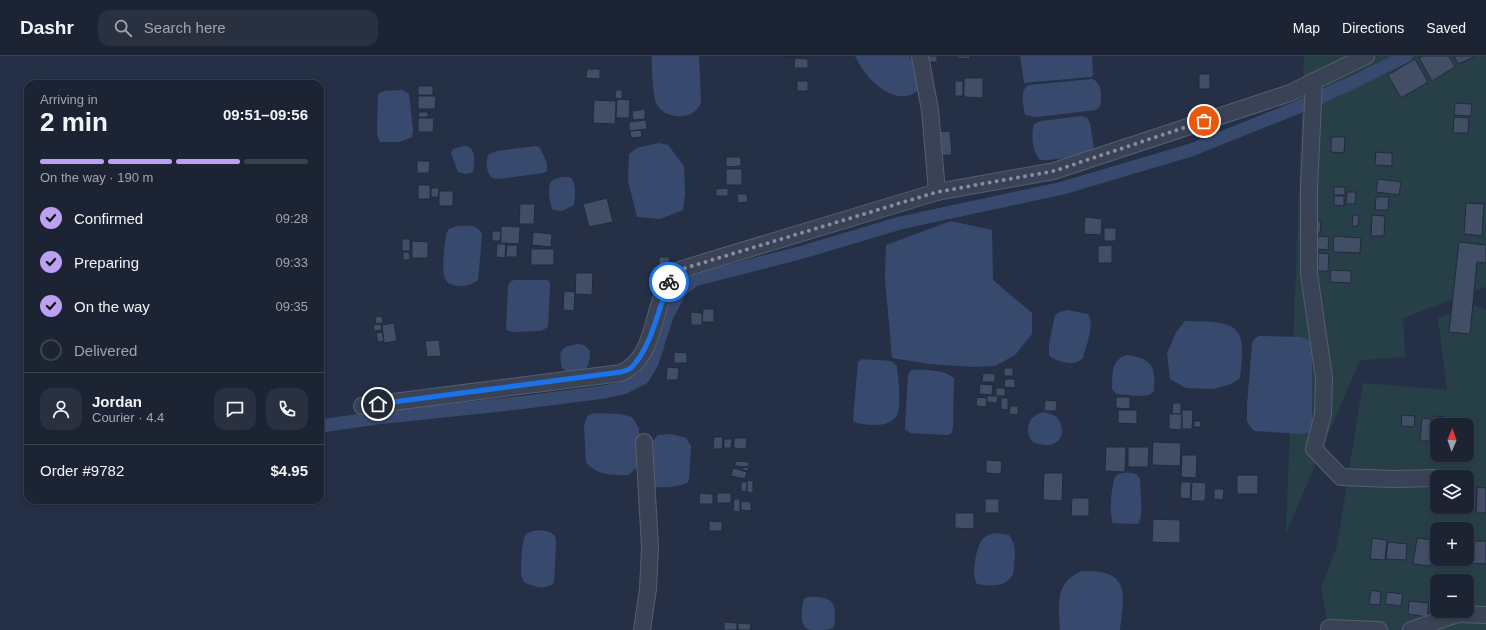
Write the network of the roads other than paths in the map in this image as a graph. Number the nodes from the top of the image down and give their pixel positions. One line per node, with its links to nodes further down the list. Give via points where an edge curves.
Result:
1 (920, 56): 4 (street, via 930,110)
2 (1366, 56): 3 (street)
3 (1314, 81): 4 (street, via 1290,93 1054,171); 7 (street, via 1309,187 1309,274 1324,378 1323,414 1314,449 1341,477)
4 (937, 192): 5 (street, via 682,269 669,280 642,355 630,368 621,372)
5 (362, 406)
6 (644, 442): 9 (street, via 650,547 648,589)
7 (1430, 478)
8 (1486, 615): 12 (street, via 1458,614)
9 (642, 630)
10 (1329, 630): 11 (street)
11 (1379, 630)
12 (1411, 630)

